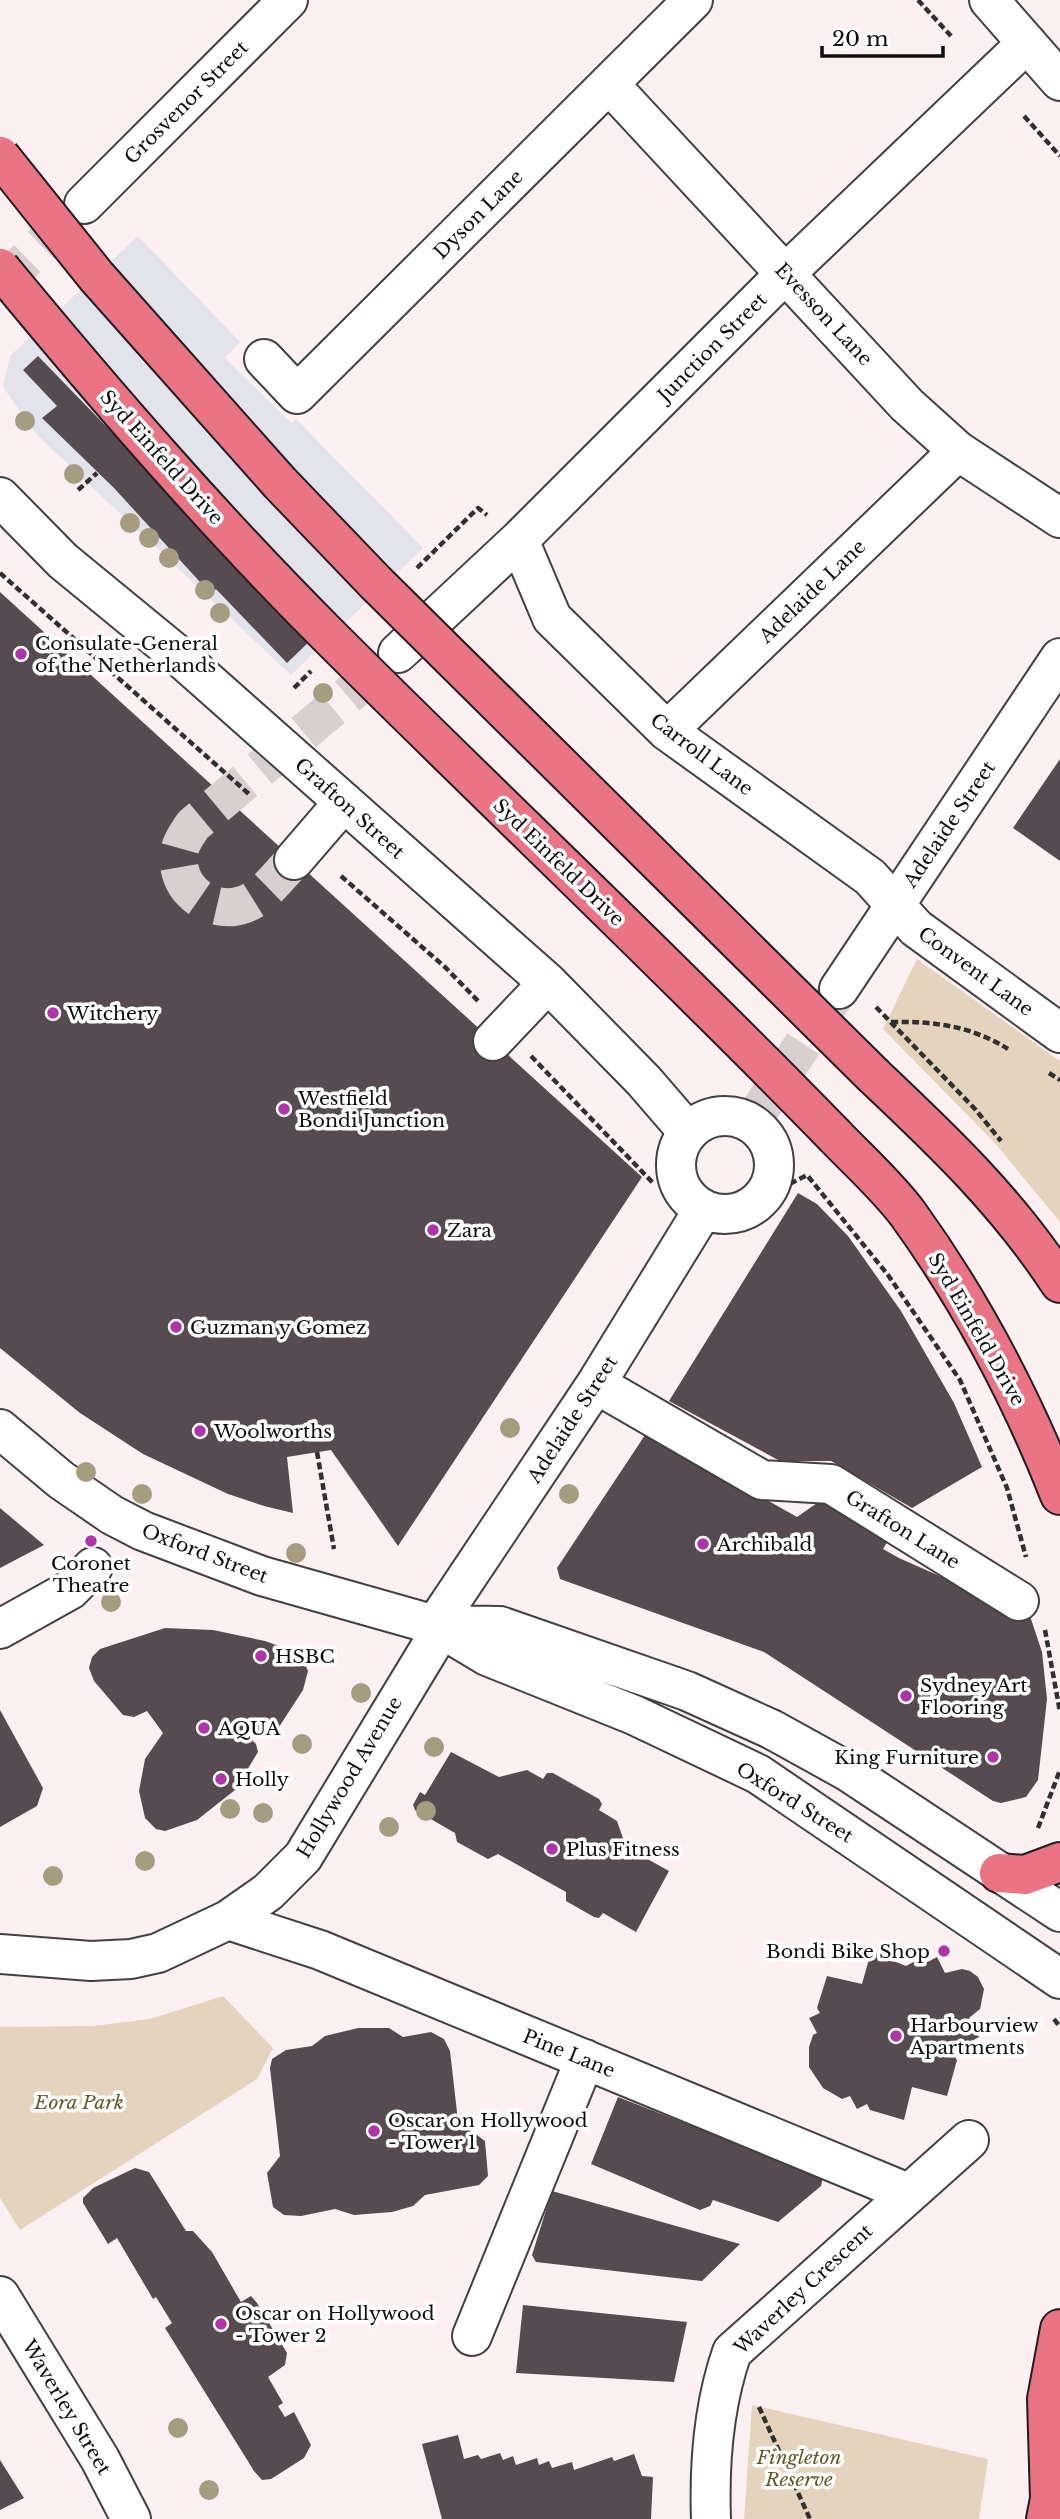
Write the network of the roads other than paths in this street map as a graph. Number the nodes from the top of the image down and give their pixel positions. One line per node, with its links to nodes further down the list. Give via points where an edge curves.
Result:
1 (288, 0): 8 (street, Grosvenor Street)
2 (693, 0): 6 (street, Dyson Lane)
3 (989, 0): 4 (street)
4 (1027, 43): 5 (street); 10 (street, Junction Street)
5 (1060, 81)
6 (609, 84): 10 (street, Evesson Lane); 11 (street, Dyson Lane, via 297,394)
7 (0, 156): 28 (main road, bridge, via 96,276 280,483 969,1166 1033,1242)
8 (84, 204)
9 (0, 268): 31 (main road, Syd Einfeld Drive, bridge, via 136,431 297,603 740,1038 906,1212 961,1293 1023,1408)
10 (786, 273): 12 (street, Evesson Lane, via 907,405); 15 (street, Junction Street)
11 (264, 359)
12 (958, 451): 14 (street, Evesson Lane); 18 (street, Adelaide Lane)
13 (0, 497): 19 (street, Grafton Street, via 63,561)
14 (1060, 518)
15 (519, 540): 16 (street, Junction Street); 18 (street, Carroll Lane, via 552,618)
16 (398, 653)
17 (1060, 658): 21 (street, Adelaide Street)
18 (667, 731): 21 (street, Carroll Lane, via 870,877)
19 (344, 802): 20 (street); 22 (street, Grafton Street)
20 (294, 860)
21 (895, 904): 23 (street, Adelaide Street); 24 (street, Convent Lane, via 916,928)
22 (548, 983): 25 (street); 26 (street, Grafton Street)
23 (839, 989)
24 (1060, 1033)
25 (493, 1041)
26 (688, 1132): 27 (street, via 677,1151 676,1169 690,1200); 27 (street, via 701,1121 735,1117 751,1123 770,1144 774,1161 773,1178 762,1198 749,1209 733,1215)
27 (704, 1210): 29 (street, Adelaide Street)
28 (1060, 1283)
29 (596, 1384): 33 (street, Grafton Lane, via 762,1480 831,1484); 34 (street, Adelaide Street)
30 (0, 1429): 34 (street, Oxford Street, via 61,1480 143,1531 262,1576)
31 (1060, 1494)
32 (93, 1567): 35 (street, via 70,1590)
33 (1030, 1595)
34 (435, 1625): 37 (street, Oxford Street, via 500,1626 687,1691 771,1729 847,1771); 39 (street, Hollywood Avenue, via 431,1646 303,1857 268,1892); 41 (street, Oxford Street, via 487,1656 634,1715 758,1774)
35 (0, 1629)
36 (1051, 1850): 37 (main road, via 1025,1875)
37 (999, 1873): 38 (street, Oxford Street)
38 (1060, 1912)
39 (228, 1920): 40 (street, Hollywood Avenue, via 158,1953 131,1959 91,1961); 42 (street, Pine Lane, via 320,1950)
40 (0, 1954)
41 (1060, 1979)
42 (584, 2059): 44 (street, Pine Lane); 47 (street)
43 (969, 2140): 44 (street, Waverley Crescent)
44 (908, 2193): 50 (street, Waverley Crescent, via 732,2352 724,2374 714,2445)
45 (0, 2297): 49 (street, Waverley Street, via 100,2459)
46 (1060, 2329): 48 (main road, via 1047,2399)
47 (471, 2336)
48 (1054, 2500)
49 (131, 2519)
50 (711, 2519)

